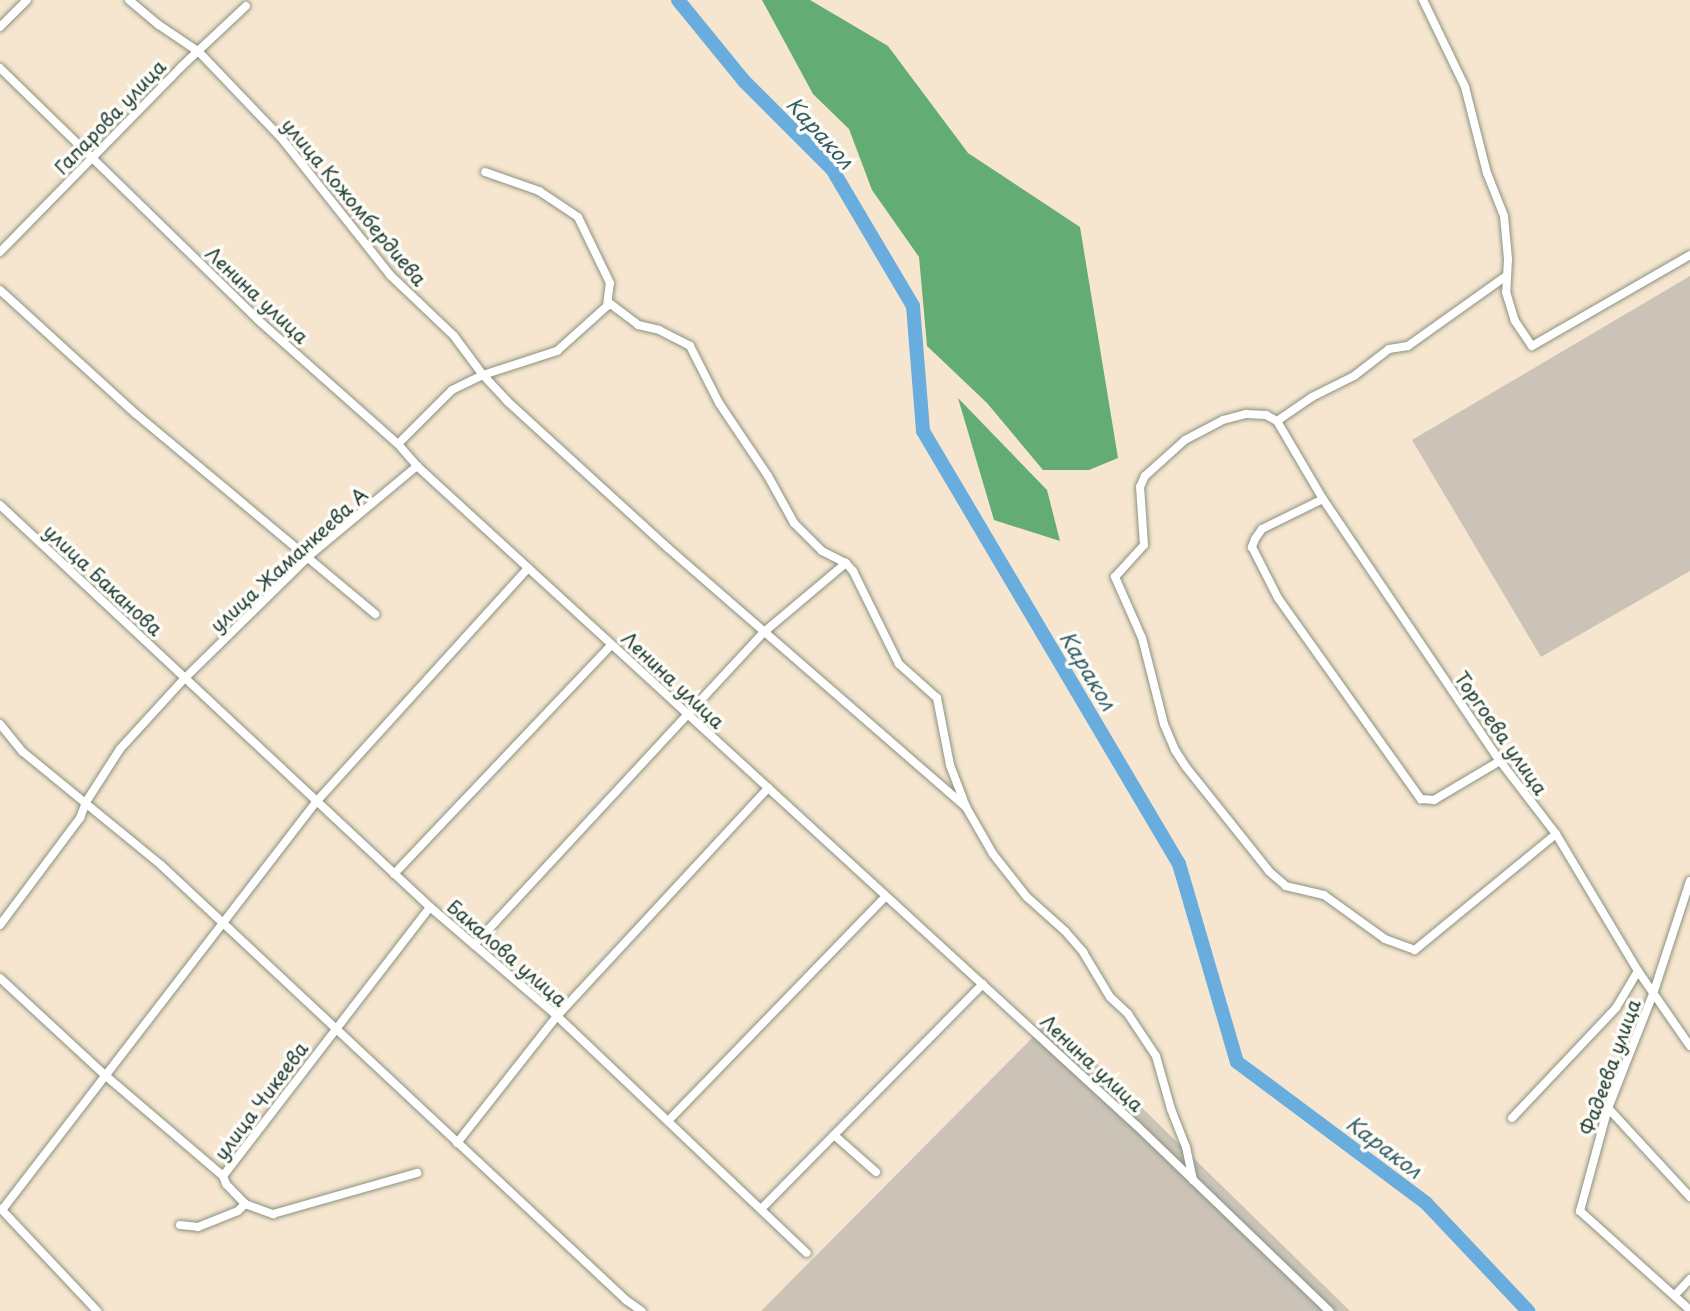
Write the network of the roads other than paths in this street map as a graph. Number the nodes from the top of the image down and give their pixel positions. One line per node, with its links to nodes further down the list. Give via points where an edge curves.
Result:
1 (27, 0): 5 (street)
2 (129, 0): 6 (street, улица Кожомбердиева)
3 (1423, 0): 12 (street, via 1465,87 1487,173 1504,216)
4 (246, 6): 6 (street, Гапарова улица)
5 (0, 27)
6 (199, 52): 8 (street, Гапарова улица); 15 (street, улица Кожомбердиева, via 282,139 390,275 454,336)
7 (0, 68): 8 (street, Ленина улица)
8 (93, 158): 10 (street, Гапарова улица); 17 (street, Ленина улица, via 257,319)
9 (485, 172): 14 (street, via 539,191 578,217 610,283)
10 (0, 252)
11 (1690, 255): 12 (street, via 1532,346 1515,321)
12 (1506, 276): 16 (street, via 1408,346 1389,349 1354,376)
13 (0, 290): 21 (street, via 136,414)
14 (608, 302): 15 (street, via 557,351); 22 (street, via 638,325 690,345 719,403 794,523 822,551)
15 (483, 375): 17 (street, via 452,390); 25 (street, улица Кожомбердиева, via 563,453)
16 (1277, 421): 19 (street, Торгоева улица); 35 (street, via 1246,414 1223,420 1185,440 1161,460 1140,487 1144,545 1115,577 1142,638 1175,750 1269,871 1286,886 1324,895 1385,939 1415,950)
17 (398, 444): 18 (street, Ленина улица)
18 (417, 466): 21 (street, улица Жаманкеева А); 23 (street, Ленина улица)
19 (1323, 499): 30 (street, Торгоева улица); 30 (street, via 1262,529 1255,538 1252,547 1278,598 1421,799 1434,800)
20 (0, 505): 27 (street, улица Баканова)
21 (309, 556): 24 (street); 27 (street, улица Жаманкеева А)
22 (846, 563): 25 (street); 34 (street, via 900,664 937,698 950,765)
23 (528, 568): 26 (street, Ленина улица); 33 (street)
24 (375, 614)
25 (764, 632): 28 (street); 34 (street, улица Кожомбердиева)
26 (611, 645): 28 (street, Ленина улица); 36 (street)
27 (184, 679): 32 (street, улица Жаманкеева А, via 120,749); 33 (street, Бакалова улица)
28 (689, 716): 31 (street, Ленина улица); 42 (street)
29 (0, 724): 32 (street, via 23,752)
30 (1500, 761): 35 (street, Торгоева улица)
31 (768, 788): 38 (street, Ленина улица); 47 (street)
32 (86, 802): 40 (street, улица Жаманкеева А, via 80,818); 41 (street, via 161,865)
33 (316, 802): 36 (street, Бакалова улица); 41 (street)
34 (966, 807): 59 (street, via 1008,875 1074,941 1156,1056)
35 (1556, 834): 43 (street, Торгоева улица)
36 (394, 874): 39 (street, Бакалова улица)
37 (1690, 881): 46 (street, Фадеева улица)
38 (886, 896): 45 (street, Ленина улица); 53 (street)
39 (430, 907): 42 (street, Бакалова улица); 48 (street, улица Чикеева)
40 (0, 925)
41 (222, 925): 48 (street); 50 (street)
42 (474, 945): 47 (street, Бакалова улица)
43 (1638, 971): 46 (street, Торгоева улица); 52 (street, via 1616,1008)
44 (0, 978): 50 (street, улица Чикеева)
45 (983, 985): 54 (street); 59 (street, Ленина улица)
46 (1653, 994): 49 (street, Торгоева улица); 51 (street, Фадеева улица)
47 (557, 1016): 53 (street, Бакалова улица); 55 (street)
48 (335, 1030): 55 (street); 58 (street, улица Чикеева)
49 (1690, 1046)
50 (106, 1076): 58 (street, улица Чикеева); 62 (street)
51 (1608, 1108): 60 (street); 67 (street, Фадеева улица, via 1580,1211)
52 (1511, 1118)
53 (668, 1121): 63 (street, Бакалова улица)
54 (834, 1135): 56 (street); 63 (street)
55 (457, 1143): 70 (street)
56 (876, 1172)
57 (417, 1173): 61 (street, via 273,1214)
58 (223, 1176): 61 (street)
59 (1193, 1180): 71 (street, Ленина улица)
60 (1690, 1197)
61 (245, 1204): 64 (street, via 198,1227)
62 (1, 1209): 69 (street)
63 (761, 1209): 65 (street, Бакалова улица)
64 (180, 1225)
65 (807, 1253)
66 (1690, 1279): 67 (street)
67 (1676, 1294): 68 (street, Фадеева улица)
68 (1690, 1310)
69 (97, 1311)
70 (642, 1311)
71 (1329, 1311)

